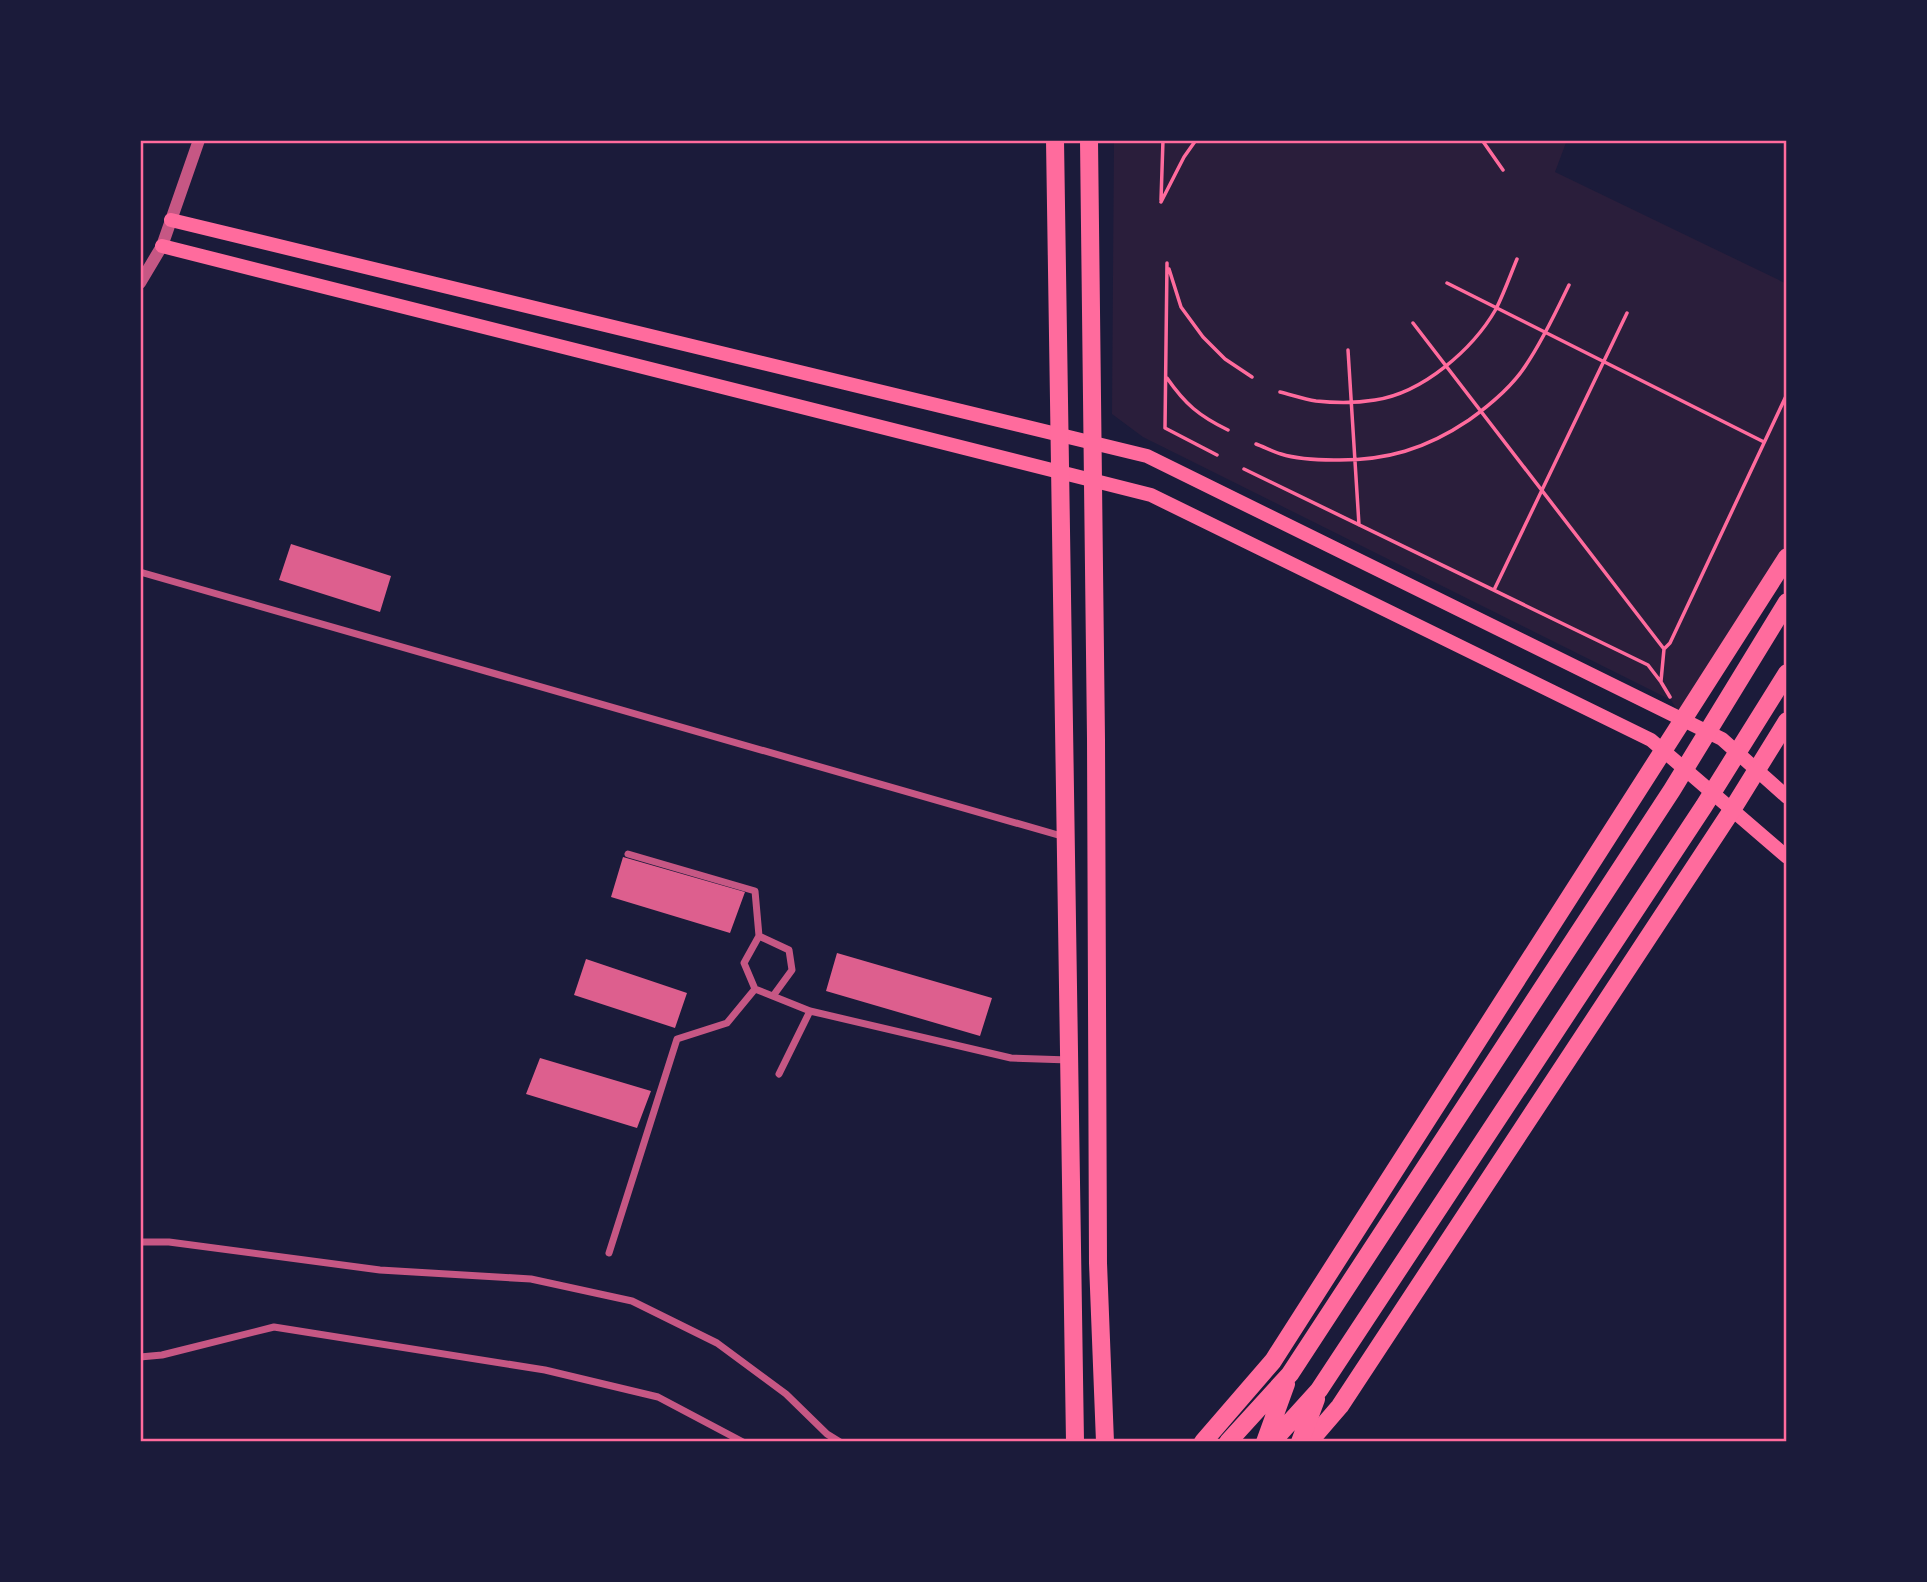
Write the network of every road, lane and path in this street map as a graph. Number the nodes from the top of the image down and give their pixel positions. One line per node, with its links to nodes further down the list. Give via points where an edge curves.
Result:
1 (199, 140): 8 (street)
2 (1055, 140): 27 (main road)
3 (1089, 140): 29 (main road)
4 (1163, 140): 5 (path, via 1161,202)
5 (1196, 140)
6 (1482, 140): 7 (path)
7 (1503, 170)
8 (172, 220): 9 (street); 27 (main road)
9 (162, 246): 11 (street); 34 (main road)
10 (1517, 259): 14 (path)
11 (140, 283)
12 (1447, 283): 14 (path)
13 (1569, 285): 17 (path)
14 (1496, 308): 17 (path); 19 (path, via 1476,338)
15 (1627, 313): 39 (path)
16 (1413, 323): 19 (path)
17 (1546, 332): 25 (path, via 1525,366); 28 (path)
18 (1348, 350): 24 (path)
19 (1446, 366): 24 (path, via 1409,389 1377,400); 25 (path)
20 (1166, 376): 21 (path, via 1167,263 1181,307 1203,337); 26 (path, via 1181,398 1206,420); 31 (path, via 1165,428)
21 (1252, 377)
22 (1280, 392): 24 (path, via 1316,401)
23 (1787, 394): 28 (path)
24 (1351, 402): 32 (path)
25 (1481, 412): 32 (path, via 1416,449); 41 (path)
26 (1228, 430)
27 (1060, 435): 29 (main road); 34 (main road)
28 (1764, 442): 41 (path)
29 (1092, 443): 35 (main road); 44 (main road, via 1147,456)
30 (1256, 444): 32 (path, via 1294,457)
31 (1217, 455)
32 (1355, 461): 36 (path)
33 (1244, 469): 36 (path)
34 (1060, 472): 35 (main road); 50 (main road)
35 (1092, 480): 46 (main road, via 1152,495 1651,740); 68 (main road, via 1098,1263)
36 (1359, 525): 39 (path)
37 (1787, 557): 44 (main road)
38 (140, 572): 50 (street)
39 (1494, 590): 43 (path, via 1648,665)
40 (1787, 602): 62 (main road, via 1672,790)
41 (1664, 649): 43 (path)
42 (1787, 673): 63 (main road)
43 (1661, 682): 44 (path)
44 (1683, 720): 46 (main road); 47 (main road, via 1722,739)
45 (1787, 721): 47 (main road)
46 (1663, 750): 49 (main road); 69 (main road, via 1273,1361)
47 (1757, 770): 48 (main road); 49 (main road)
48 (1787, 797)
49 (1732, 810): 52 (main road); 64 (main road)
50 (1066, 837): 57 (main road)
51 (628, 854): 53 (street, via 755,891)
52 (1787, 857)
53 (759, 936): 54 (street, via 744,963); 55 (street, via 789,950 792,970)
54 (755, 989): 55 (street); 60 (street, via 727,1023 677,1040)
55 (773, 996): 56 (street)
56 (810, 1012): 57 (street, via 1012,1058); 58 (street)
57 (1070, 1060): 67 (main road)
58 (779, 1074)
59 (140, 1242): 66 (street, via 380,1270 531,1279 632,1301 718,1343)
60 (609, 1253)
61 (140, 1357): 65 (street, via 274,1327 545,1370 657,1397)
62 (1290, 1374): 70 (main road); 71 (main road)
63 (1319, 1390): 72 (main road); 73 (main road)
64 (1340, 1406): 74 (main road); 75 (main road)
65 (743, 1442)
66 (840, 1442)
67 (1075, 1442)
68 (1105, 1442)
69 (1203, 1442)
70 (1228, 1442)
71 (1265, 1442)
72 (1272, 1442)
73 (1300, 1442)
74 (1309, 1442)
75 (1327, 1442)

